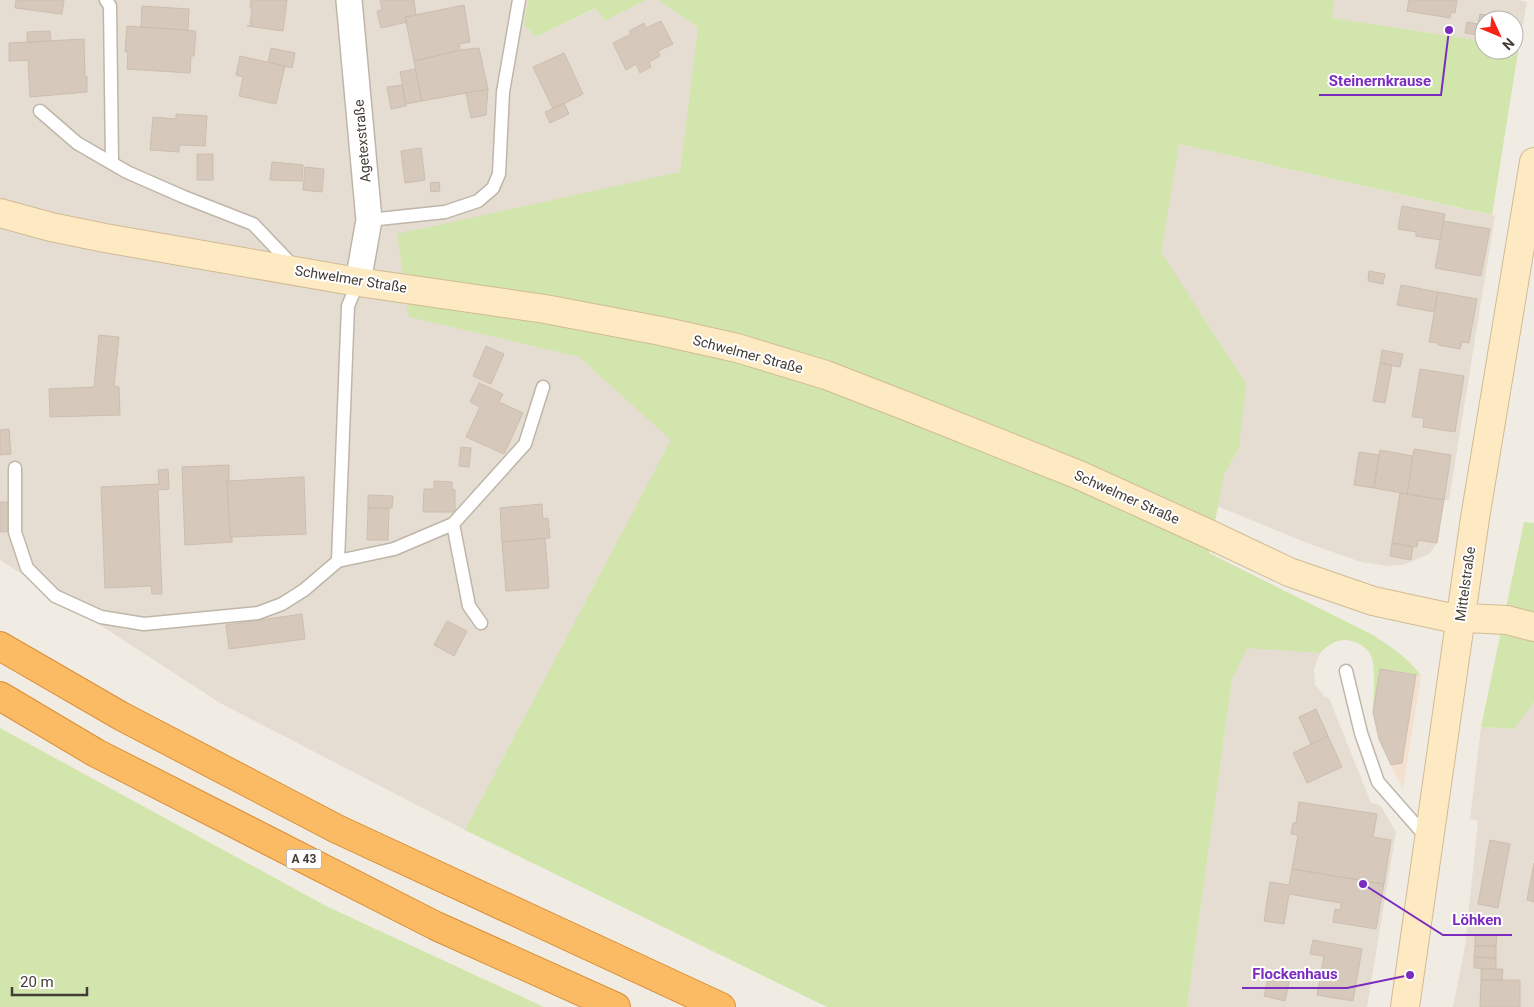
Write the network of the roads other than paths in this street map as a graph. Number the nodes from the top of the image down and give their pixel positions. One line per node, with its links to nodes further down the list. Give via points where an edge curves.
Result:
1 (106, 0): 6 (lane, via 110,6)
2 (349, 0): 8 (street, Agetexstraße)
3 (519, 0): 8 (lane, via 503,92 500,174 493,188 478,201 445,212)
4 (40, 111): 6 (lane, via 77,143)
5 (1534, 162): 15 (main road, Mittelstraße)
6 (112, 163): 9 (lane, via 176,194 253,224)
7 (0, 213): 9 (main road, Schwelmer Straße, via 96,236)
8 (369, 220): 10 (street, Agetexstraße)
9 (297, 271): 10 (main road, Schwelmer Straße)
10 (358, 282): 14 (lane, via 348,306); 15 (main road, Schwelmer Straße, via 545,309 661,331 737,348 817,372 1078,475 1289,572 1373,601)
11 (543, 387): 13 (lane, via 525,444)
12 (15, 468): 14 (lane, via 15,532 27,568 55,596 102,617 144,624 258,614 304,590)
13 (453, 524): 14 (lane, via 394,549); 16 (lane, via 469,606)
14 (338, 561)
15 (1460, 618): 17 (main road, Schwelmer Straße, via 1507,620); 21 (main road, Mittelstraße)
16 (481, 623)
17 (1534, 627)
18 (0, 646): 23 (highway, via 121,716 337,829)
19 (1346, 671): 21 (lane, via 1361,733 1378,782)
20 (0, 696): 22 (highway, A 43, via 96,753 436,926)
21 (1429, 841): 24 (main road, Mittelstraße)
22 (616, 1007)
23 (721, 1007)
24 (1405, 1007)

